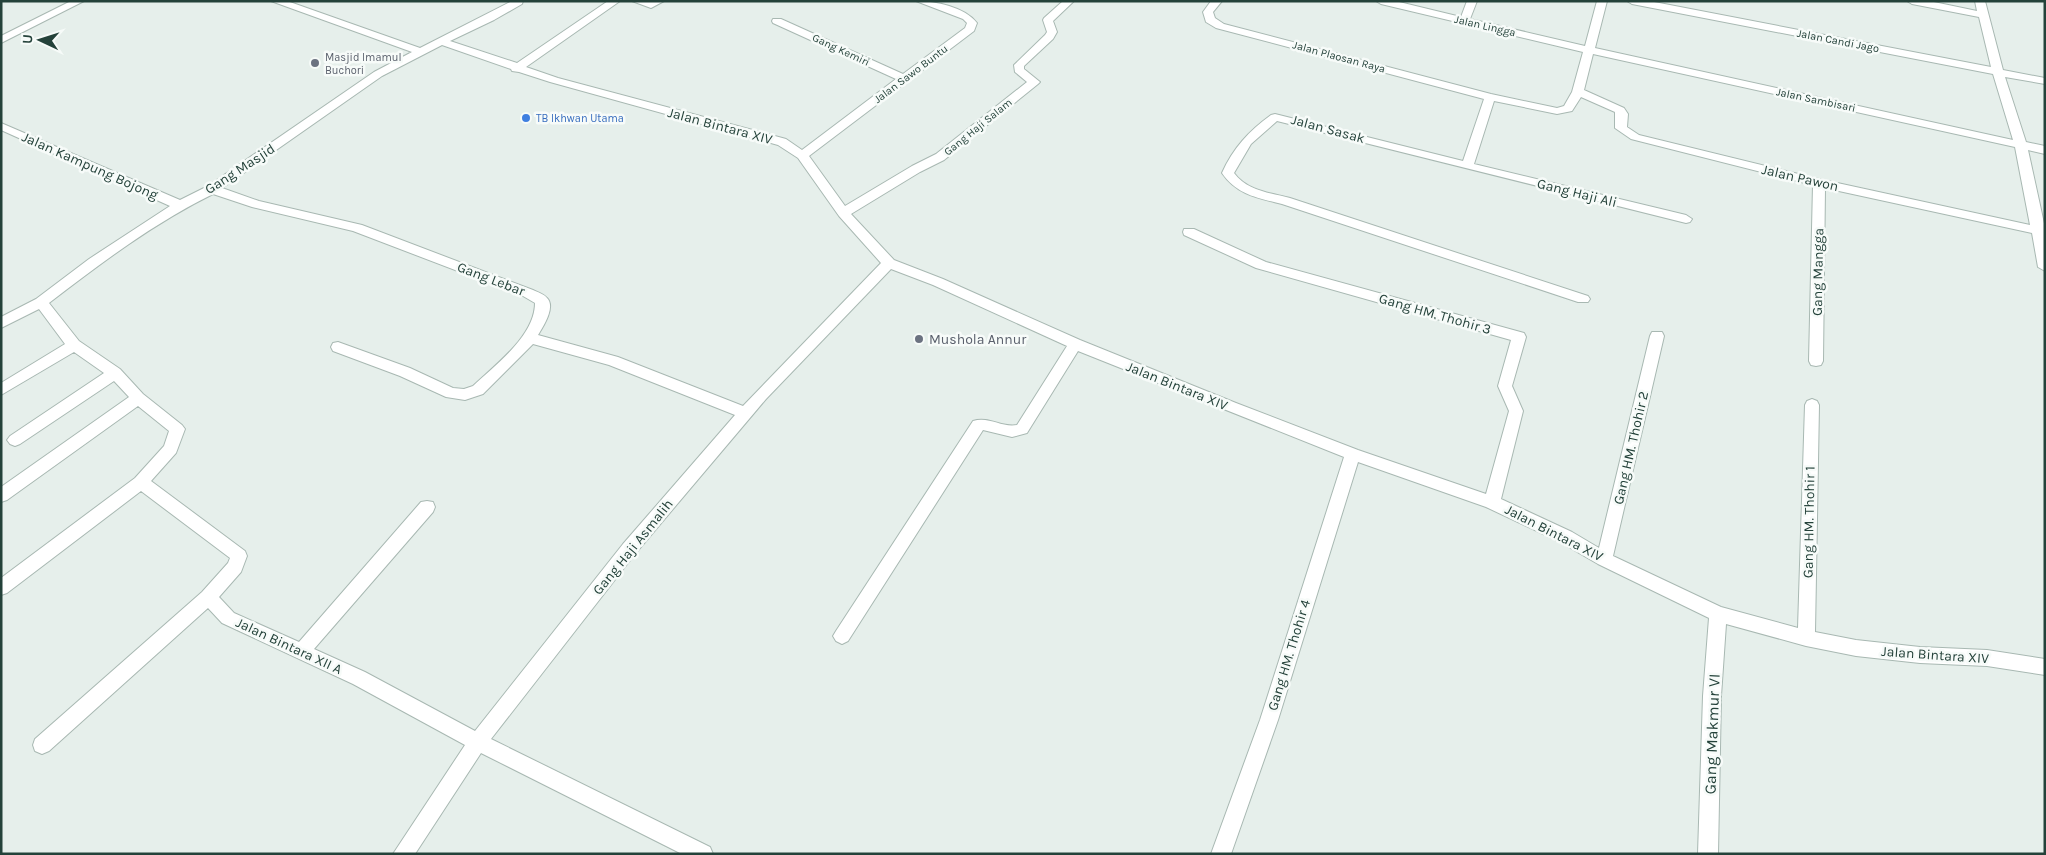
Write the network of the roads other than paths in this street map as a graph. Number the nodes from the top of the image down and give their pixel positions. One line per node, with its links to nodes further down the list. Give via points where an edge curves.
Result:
1 (79, 1): 19 (street)
2 (276, 1): 22 (street)
3 (615, 1): 23 (street)
4 (637, 1): 5 (street, via 651,5)
5 (658, 1)
6 (921, 1): 25 (street, Jalan Sawo Buntu, via 967,17 972,23 970,29)
7 (1069, 1): 37 (street, Gang Haji Salam, via 1048,20 1052,32 1049,37 1019,66 1019,70 1034,82 940,157)
8 (1217, 1): 28 (street, Jalan Plaosan Raya, via 1208,12 1210,20 1220,26)
9 (1381, 1): 17 (street, Jalan Lingga)
10 (1472, 1): 17 (street)
11 (1602, 1): 21 (street)
12 (1632, 1): 24 (street, Jalan Candi Jago)
13 (1912, 1): 16 (street)
14 (1980, 1): 16 (street)
15 (518, 2): 20 (street)
16 (1984, 15): 24 (street)
17 (1464, 20): 21 (street, Jalan Lingga)
18 (777, 21): 25 (street, Gang Kemiri)
19 (1, 40)
20 (441, 41): 22 (street, Gang Masjid); 23 (street, Jalan Bintara XIV)
21 (1588, 50): 27 (street); 30 (street, Jalan Sambisari)
22 (419, 51): 35 (street, Gang Masjid, via 378,74)
23 (516, 68): 32 (street, Jalan Bintara XIV, via 782,142)
24 (1998, 72): 26 (street, Jalan Candi Jago); 30 (street)
25 (904, 79): 32 (street, Jalan Sawo Buntu)
26 (2045, 81)
27 (1578, 92): 28 (street, via 1568,109 1563,111); 34 (street, Jalan Pawon, via 1620,110 1621,128 1635,137)
28 (1490, 97): 33 (street)
29 (1, 126): 36 (street, Jalan Kampung Bojong)
30 (2021, 146): 31 (street, Jalan Sambisari); 39 (street)
31 (2045, 150)
32 (802, 155): 37 (street, Jalan Bintara XIV)
33 (1467, 166): 38 (street, Gang Haji Ali); 43 (street, Jalan Sasak, via 1275,116 1236,152 1228,173 1233,182 1243,189)
34 (1819, 183): 39 (street, Jalan Pawon); 51 (street, Gang Mangga)
35 (212, 189): 36 (street, Gang Masjid); 47 (street, Gang Lebar, via 256,204 357,228 528,293 542,301 542,314)
36 (180, 205): 44 (street, Gang Masjid)
37 (843, 213): 41 (street, Jalan Bintara XIV)
38 (1686, 219)
39 (2042, 231): 42 (street)
40 (1189, 232): 61 (street, Gang HM. Thohir 3, via 1261,265 1519,337 1505,386 1516,411)
41 (889, 262): 48 (street, Jalan Bintara XIV); 56 (street, Gang Haji Asmalih)
42 (2045, 267)
43 (1583, 299)
44 (41, 302): 45 (street, Gang Masjid); 49 (street)
45 (1, 322)
46 (1657, 336): 63 (street, Gang HM. Thohir 2)
47 (530, 338): 50 (street, via 478,390 465,395 451,393); 56 (street, via 613,361)
48 (1075, 344): 58 (street, Jalan Bintara XIV); 67 (street, via 1022,429 1012,432 978,424)
49 (74, 345): 52 (street); 53 (street)
50 (338, 347)
51 (1816, 362)
52 (115, 373): 54 (street); 57 (street)
53 (1, 390)
54 (138, 398): 59 (street, via 177,429 171,449); 60 (street)
55 (1812, 405): 68 (street, Gang HM. Thohir 1)
56 (745, 413): 71 (street, Gang Haji Asmalih, via 629,550)
57 (15, 440)
58 (1353, 454): 61 (street, Jalan Bintara XIV); 75 (street, Gang HM. Thohir 4, via 1269,720)
59 (141, 482): 64 (street); 65 (street, via 239,556 235,567)
60 (1, 496)
61 (1492, 502): 63 (street, Jalan Bintara XIV)
62 (427, 507): 69 (street)
63 (1604, 559): 66 (street, Jalan Bintara XIV)
64 (1, 588)
65 (208, 597): 69 (street, Jalan Bintara XII A, via 228,618); 72 (street)
66 (1718, 614): 68 (street, Jalan Bintara XIV); 76 (street, Gang Makmur VI, via 1712,696)
67 (842, 636)
68 (1806, 638): 70 (street, Jalan Bintara XIV, via 1856,648)
69 (302, 651): 71 (street, Jalan Bintara XII A)
70 (2045, 666)
71 (478, 742): 73 (street, Gang Haji Asmalih); 74 (street, Jalan Bintara XII A)
72 (42, 745)
73 (403, 854)
74 (703, 854)
75 (1221, 854)
76 (1708, 854)

